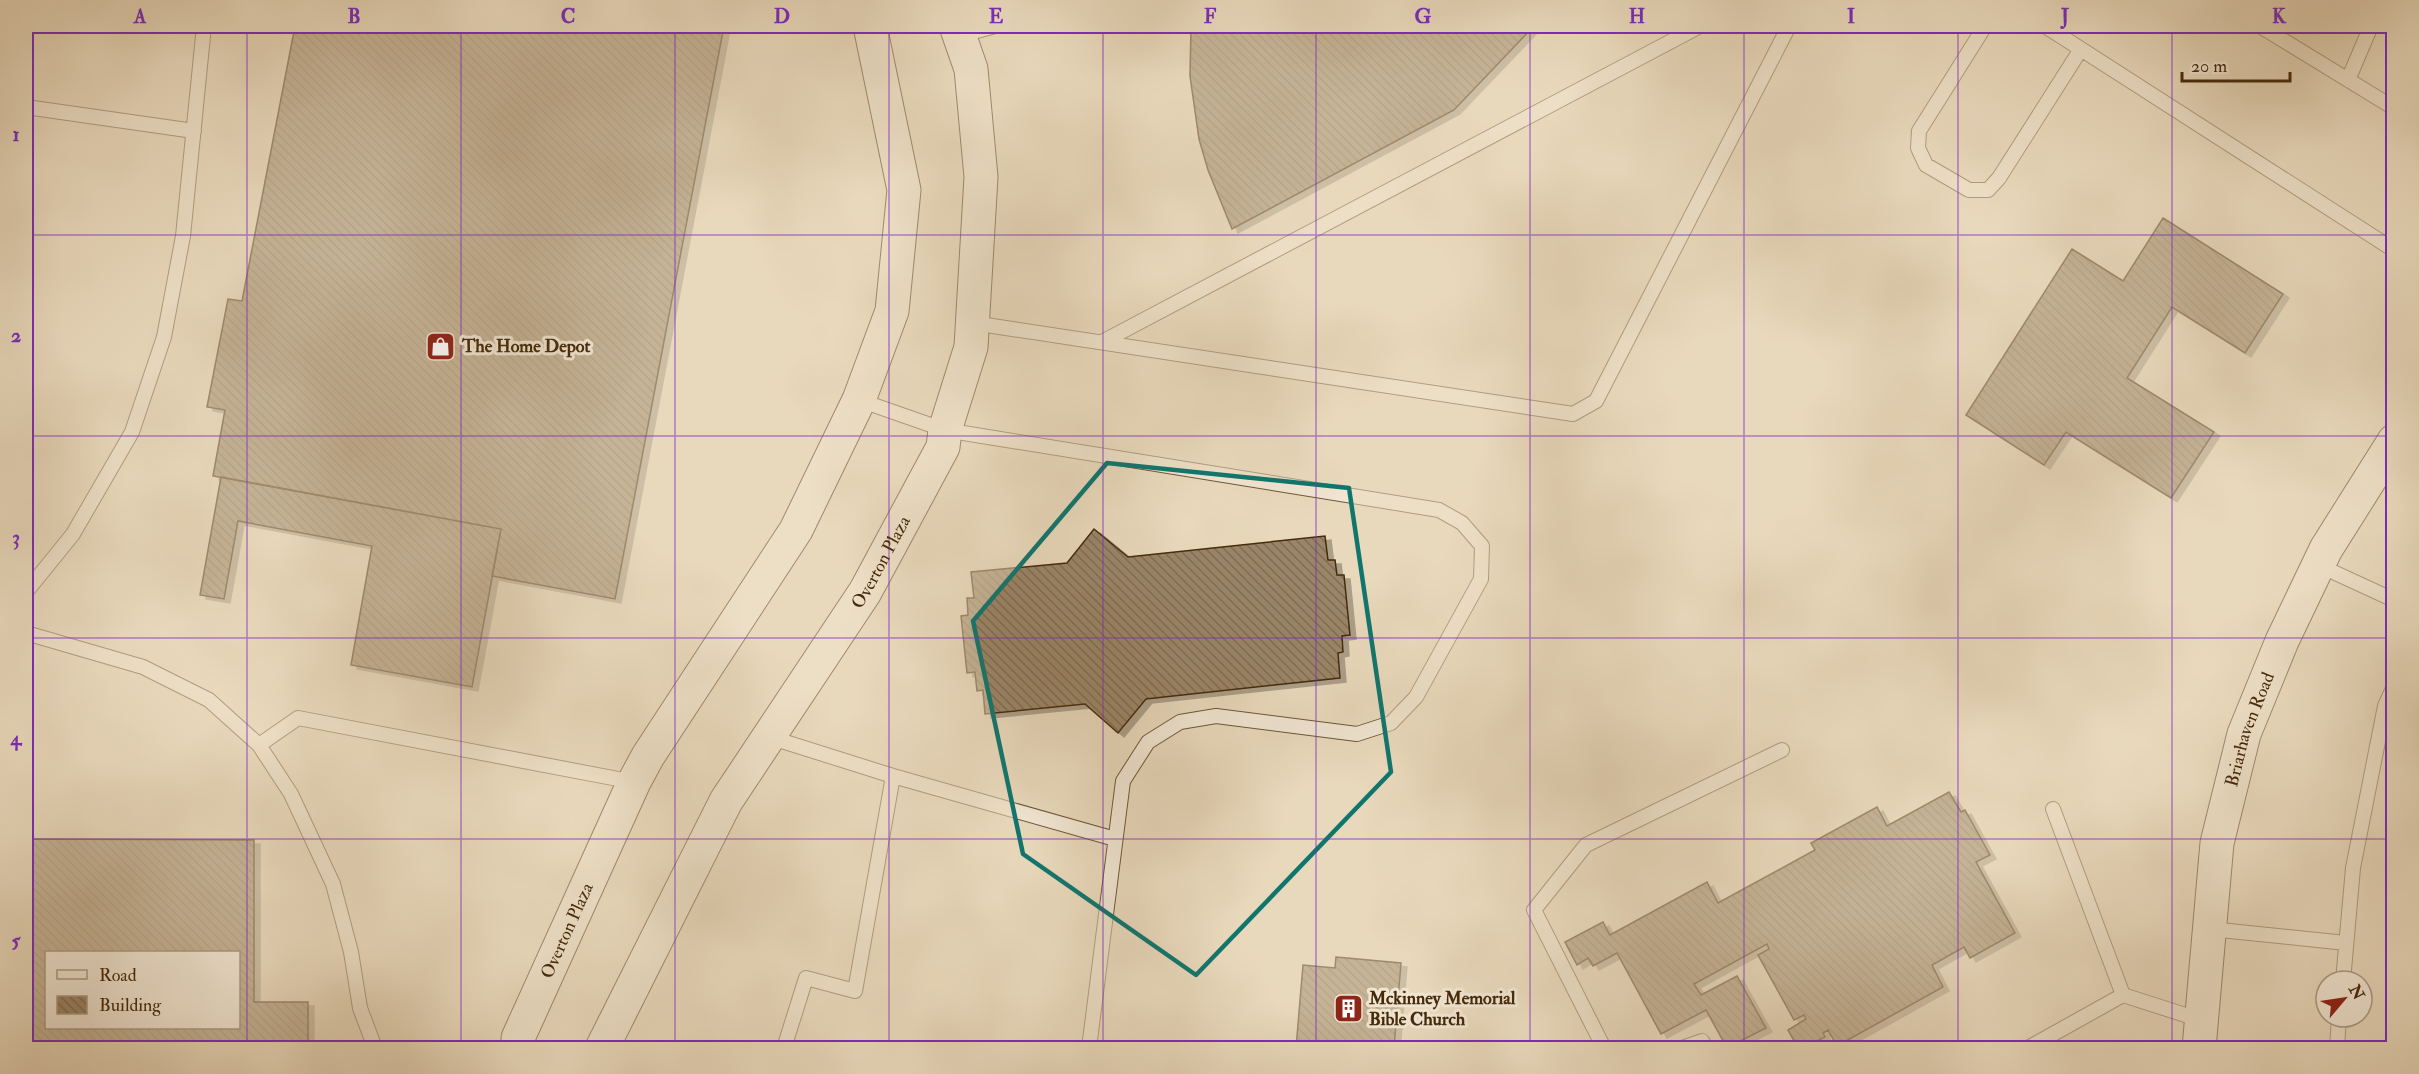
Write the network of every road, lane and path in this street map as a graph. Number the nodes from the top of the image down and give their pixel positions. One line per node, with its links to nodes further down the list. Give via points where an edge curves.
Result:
1 (204, 26): 15 (lane)
2 (870, 26): 19 (street, Overton Plaza, via 904,190 892,311)
3 (995, 26): 10 (lane)
4 (1700, 26): 18 (lane)
5 (1789, 26): 18 (lane, via 1596,401 1573,414)
6 (1985, 26): 11 (lane, via 1919,131 1918,148 1926,165 1969,190 1988,190 1999,178)
7 (2045, 26): 11 (lane)
8 (2260, 26): 12 (lane)
9 (2371, 26): 12 (lane)
10 (958, 31): 17 (street, Overton Plaza, via 971,69 981,177)
11 (2081, 49): 16 (lane)
12 (2348, 80): 14 (lane)
13 (26, 107): 15 (lane)
14 (2394, 108)
15 (194, 131): 23 (lane, via 183,236 164,337 132,432 73,534)
16 (2394, 250)
17 (973, 323): 18 (lane); 20 (street, Overton Plaza, via 972,347)
18 (1102, 342)
19 (859, 400): 20 (lane); 31 (street, Overton Plaza, via 796,531)
20 (945, 430): 27 (street, Overton Plaza, via 943,447 865,592); 33 (lane, via 1439,510 1462,523 1482,546 1481,579 1416,697 1391,723 1357,734 1216,716 1180,722 1148,742 1123,781)
21 (2394, 441): 22 (street, Briarhaven Road)
22 (2318, 565): 24 (lane); 34 (street, Briarhaven Road, via 2244,734 2217,843)
23 (26, 592)
24 (2394, 600)
25 (26, 633): 28 (lane, via 143,667 209,700)
26 (2394, 686): 35 (lane, via 2385,706 2353,868)
27 (768, 737): 30 (lane); 42 (street, Overton Plaza, via 726,801)
28 (259, 745): 31 (lane, via 298,718); 40 (lane, via 291,794 333,884 351,952 360,1008)
29 (1782, 750): 45 (lane, via 1586,845 1534,910)
30 (893, 776): 33 (lane); 43 (lane, via 855,991 806,978)
31 (634, 782): 41 (street, Overton Plaza, via 518,1038)
32 (2053, 809): 37 (lane)
33 (1115, 839): 44 (lane)
34 (2210, 929): 35 (lane); 39 (street, Briarhaven Road)
35 (2346, 943): 36 (lane)
36 (2344, 969)
37 (2123, 995): 39 (lane); 48 (lane)
38 (2338, 1029): 49 (lane)
39 (2200, 1034)
40 (375, 1048)
41 (518, 1048)
42 (602, 1048)
43 (784, 1048)
44 (1089, 1048)
45 (1604, 1048)
46 (1682, 1048): 47 (lane, via 1702,1041)
47 (1706, 1048)
48 (2028, 1048)
49 (2337, 1048)

